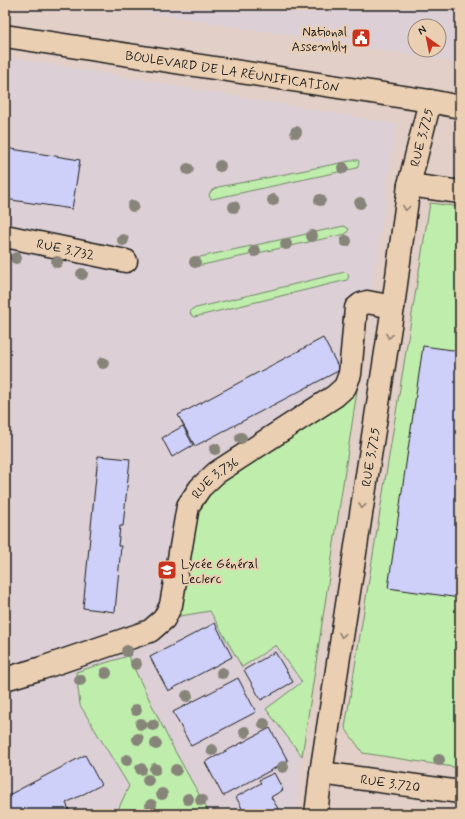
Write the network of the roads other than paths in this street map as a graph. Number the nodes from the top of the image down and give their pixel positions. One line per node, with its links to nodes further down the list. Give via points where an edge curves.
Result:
1 (5, 36): 2 (street, BOULEVARD DE LA RÉUNIFICATION)
2 (430, 101): 3 (street, BOULEVARD DE LA RÉUNIFICATION); 4 (street, RUE 3.725)
3 (460, 108)
4 (409, 185): 5 (street); 8 (street, RUE 3.725, one-way to 8)
5 (460, 192)
6 (5, 236): 7 (street, RUE 3.732)
7 (126, 261)
8 (393, 307): 9 (street, RUE 3.736, via 366,302 356,308 350,374 345,386 335,396 216,473 200,488 188,506 171,605 164,619 150,631); 10 (street, RUE 3.725, one-way to 10)
9 (5, 679)
10 (321, 773): 11 (street, RUE 3.720); 12 (street, RUE 3.725)
11 (460, 792)
12 (316, 814)

